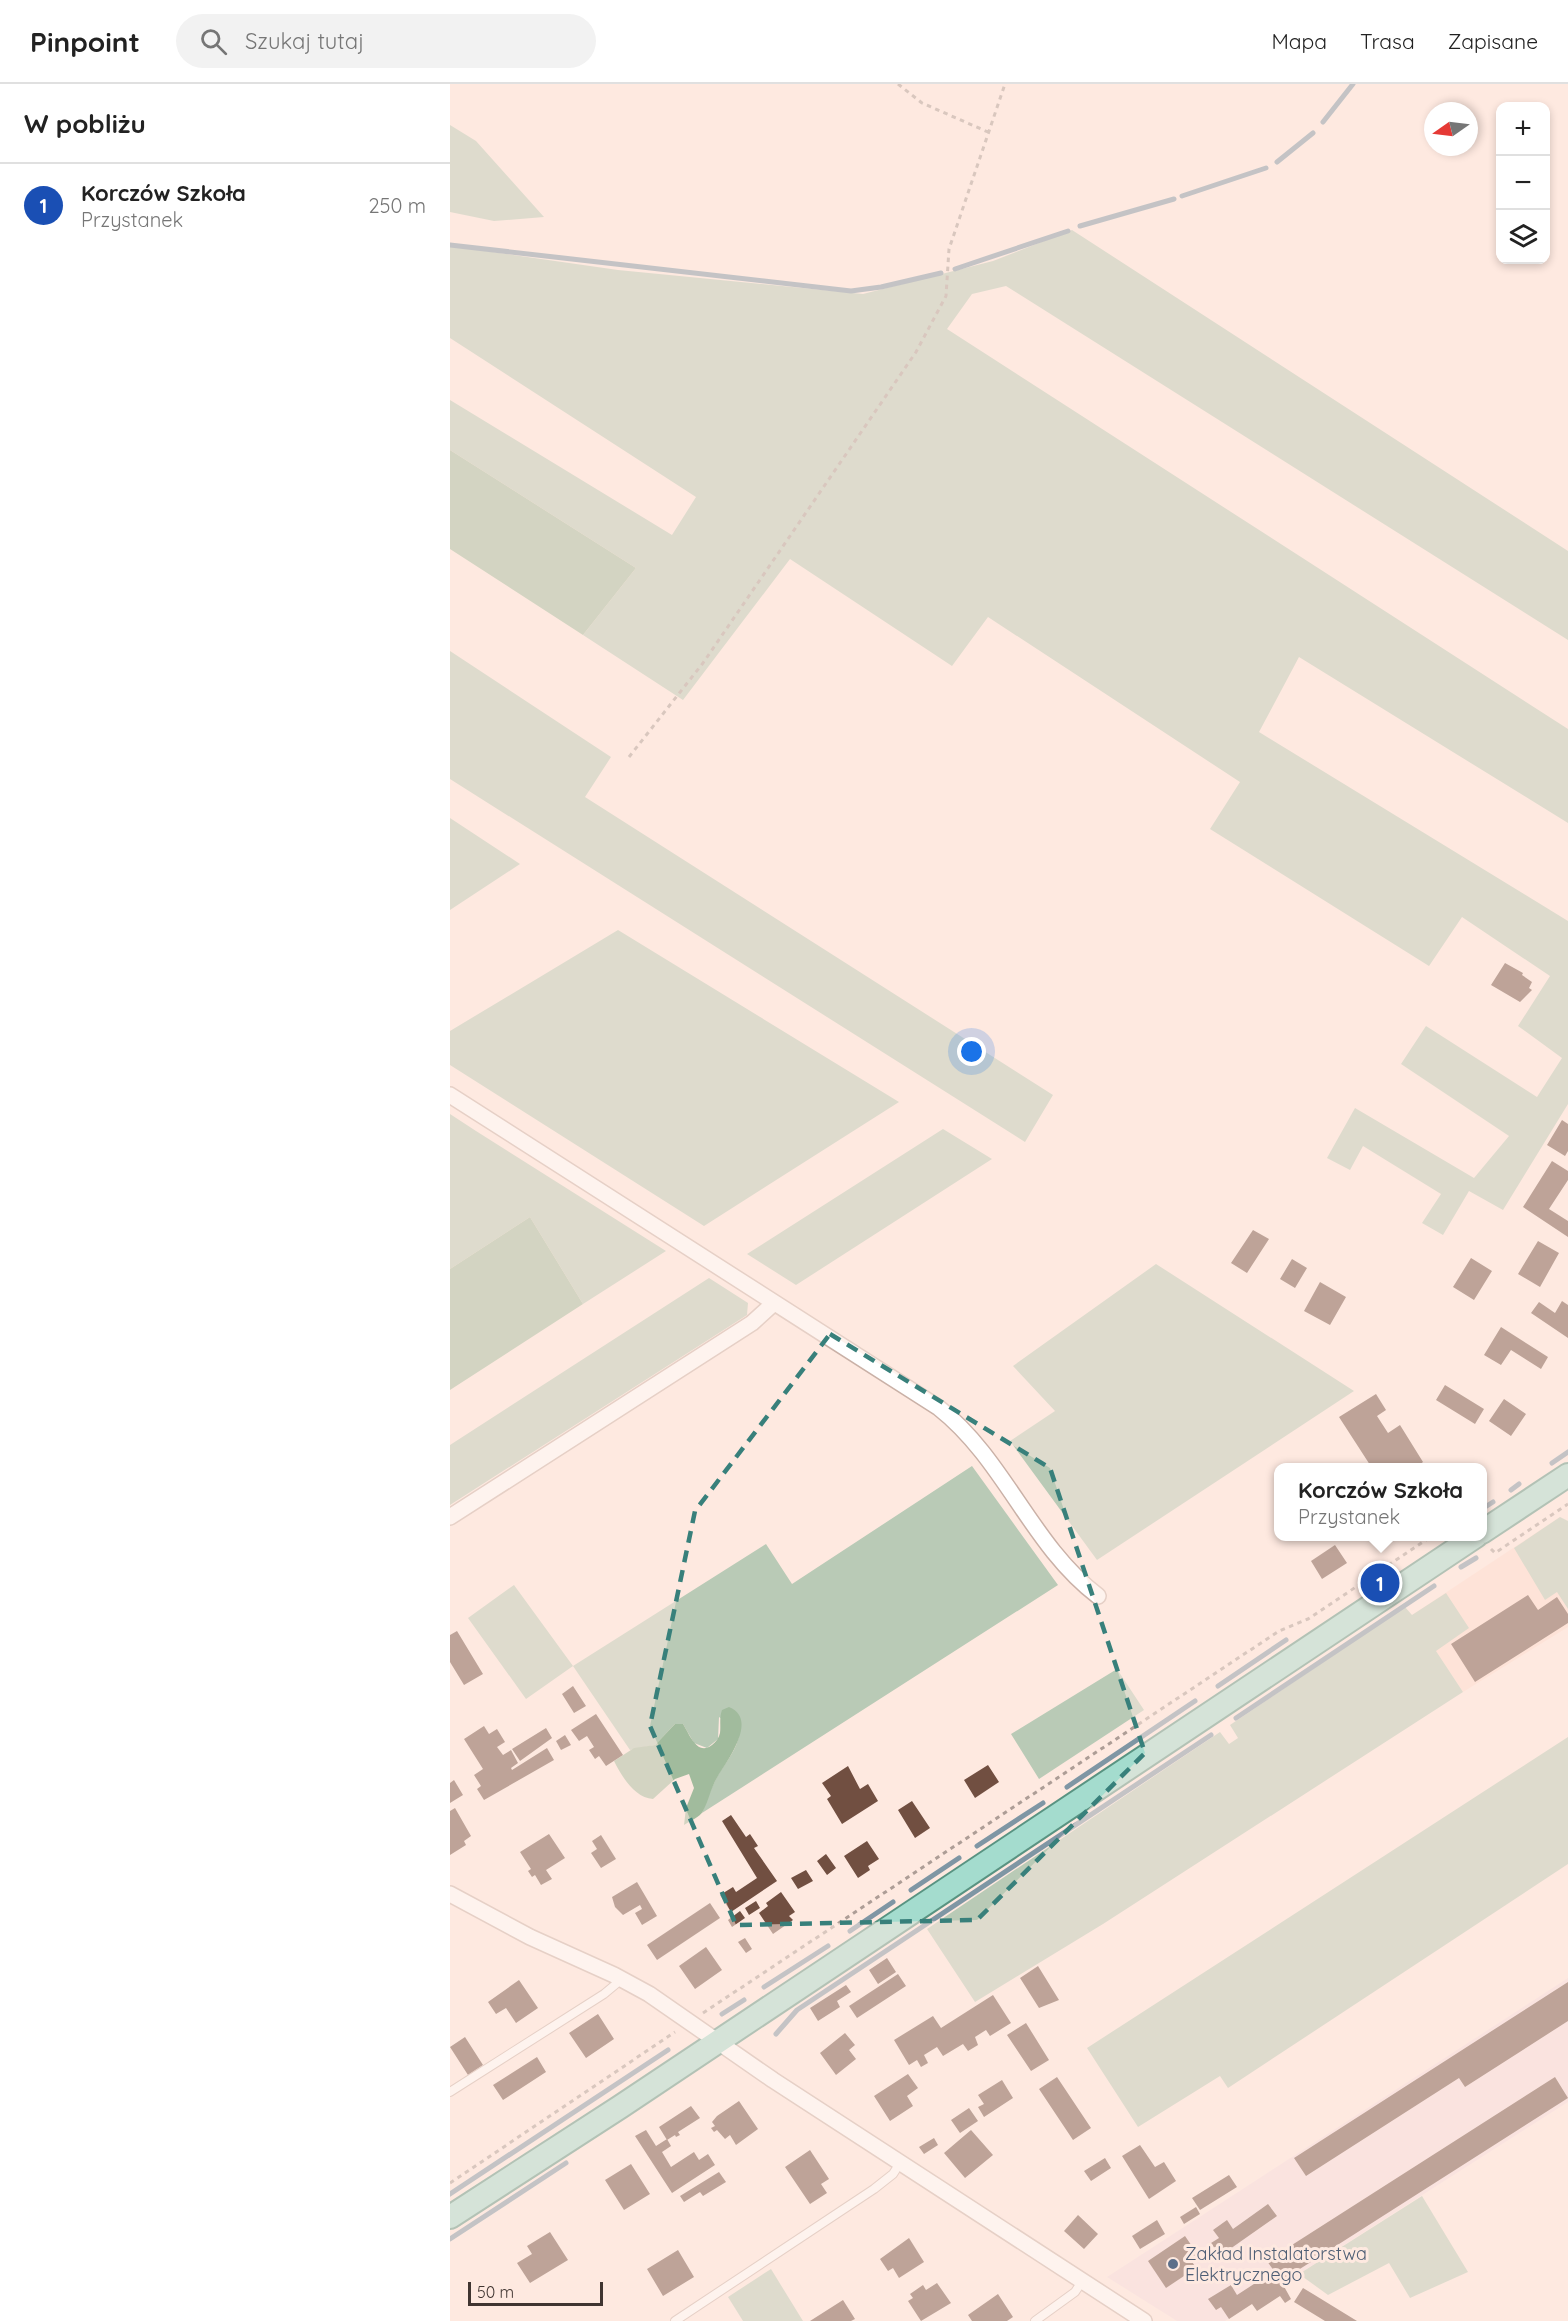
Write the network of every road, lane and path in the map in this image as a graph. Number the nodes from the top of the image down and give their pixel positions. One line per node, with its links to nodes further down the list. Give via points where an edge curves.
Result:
1 (898, 84): 3 (path, via 922,103)
2 (1005, 84): 3 (path)
3 (988, 132): 4 (path, via 949,249 946,296 916,352 703,663)
4 (629, 757)
5 (450, 1095): 6 (street)
6 (774, 1303): 9 (street, via 752,1323); 14 (street, via 910,1388 952,1419 985,1454 1062,1565)
7 (1568, 1475): 10 (main road)
8 (1568, 1504): 13 (path, via 1495,1553)
9 (450, 1516)
10 (1487, 1535)
11 (1425, 1541): 17 (path, via 1308,1619 1279,1631)
12 (1479, 1541): 18 (main road)
13 (1484, 1541)
14 (1098, 1596)
15 (450, 1894): 16 (street, via 530,1937)
16 (622, 1979): 17 (street); 19 (lane)
17 (689, 2022): 18 (street); 21 (path)
18 (716, 2042): 20 (street); 22 (main road)
19 (450, 2092)
20 (900, 2163): 23 (street); 24 (lane, via 874,2189)
21 (450, 2183)
22 (450, 2217)
23 (1083, 2280): 25 (lane, via 1075,2292); 26 (street)
24 (675, 2321)
25 (1035, 2321)
26 (1144, 2321)

